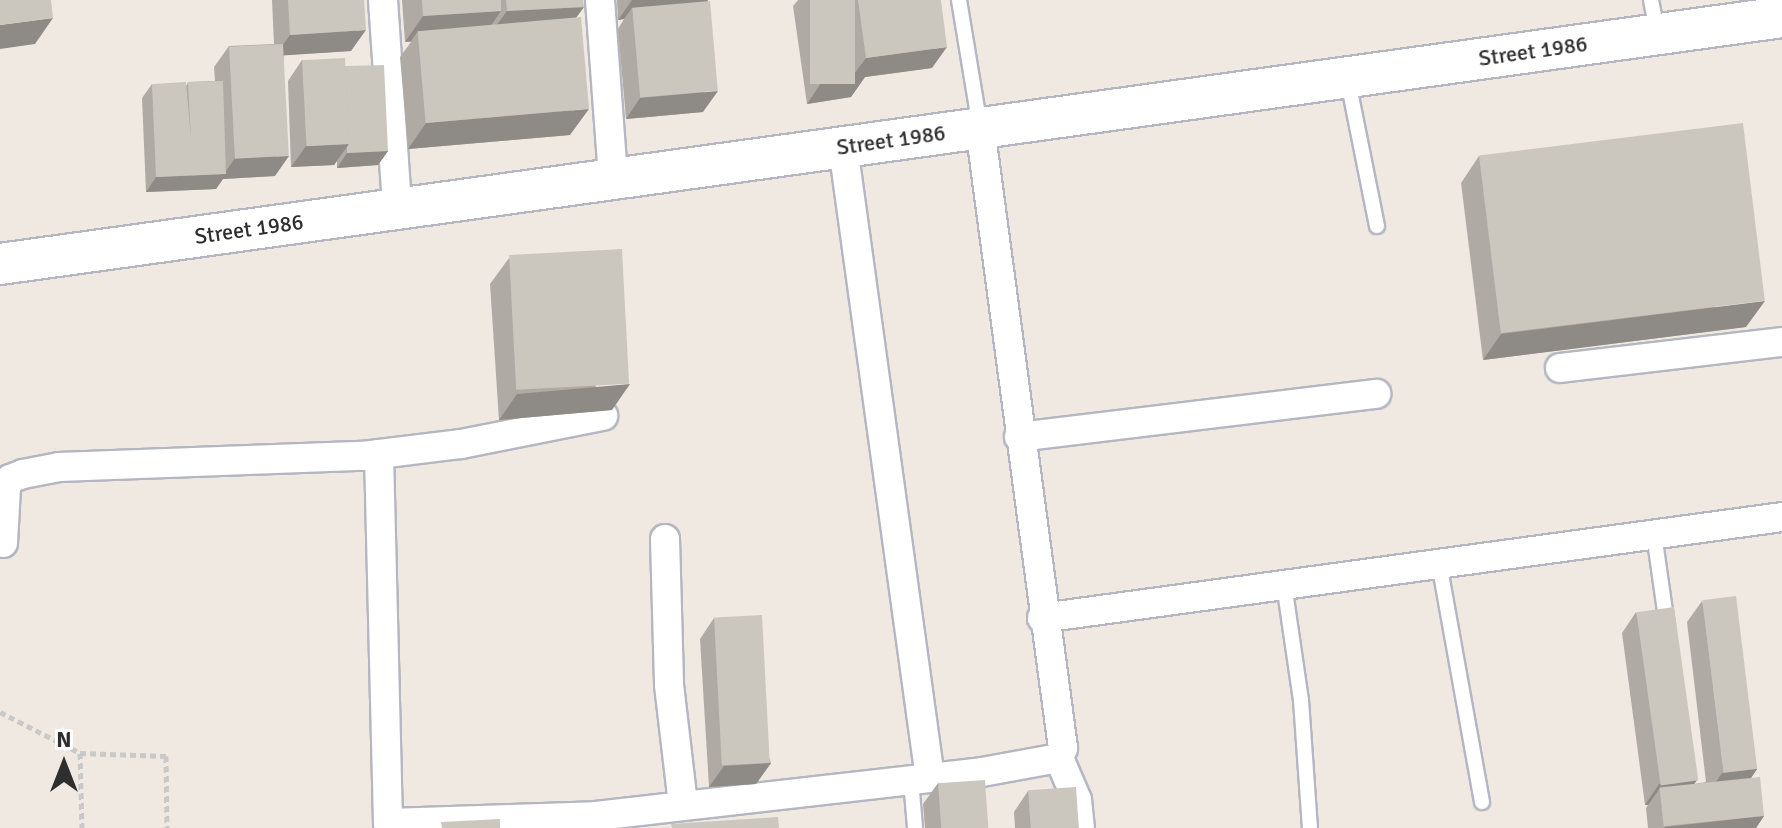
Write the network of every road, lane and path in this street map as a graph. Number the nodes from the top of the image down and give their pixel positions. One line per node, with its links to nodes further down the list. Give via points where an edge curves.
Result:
1 (383, 0): 10 (street)
2 (600, 0): 9 (street)
3 (959, 0): 7 (lane)
4 (1654, 17): 5 (main road, Street 1986); 6 (main road, Street 1986)
5 (1782, 17)
6 (1347, 76): 7 (main road, Street 1986); 11 (lane)
7 (980, 128): 8 (main road, Street 1986); 17 (street)
8 (843, 147): 9 (main road, Street 1986); 30 (street)
9 (613, 178): 10 (main road, Street 1986)
10 (397, 208): 12 (main road, Street 1986)
11 (1377, 226)
12 (0, 264)
13 (1782, 342): 14 (street)
14 (1560, 368)
15 (1376, 394): 17 (street)
16 (603, 416): 18 (street)
17 (1019, 437): 25 (street)
18 (379, 454): 22 (street, via 59,467 23,474 6,487); 33 (street)
19 (1782, 517): 20 (street)
20 (1654, 534): 23 (street); 26 (lane)
21 (665, 539): 32 (street, via 669,685)
22 (3, 543)
23 (1439, 563): 24 (street); 31 (lane)
24 (1284, 584): 25 (street); 38 (lane, via 1301,700)
25 (1042, 618): 29 (street, via 1063,748)
26 (1669, 640)
27 (0, 712): 28 (path)
28 (80, 753): 34 (path); 35 (path, via 166,756)
29 (1059, 758): 30 (street, via 982,779); 37 (street, via 1077,800)
30 (920, 779): 32 (street); 36 (lane)
31 (1482, 802)
32 (683, 804): 33 (street, via 596,816)
33 (386, 826)
34 (82, 828)
35 (167, 828)
36 (915, 828)
37 (1080, 828)
38 (1310, 828)

